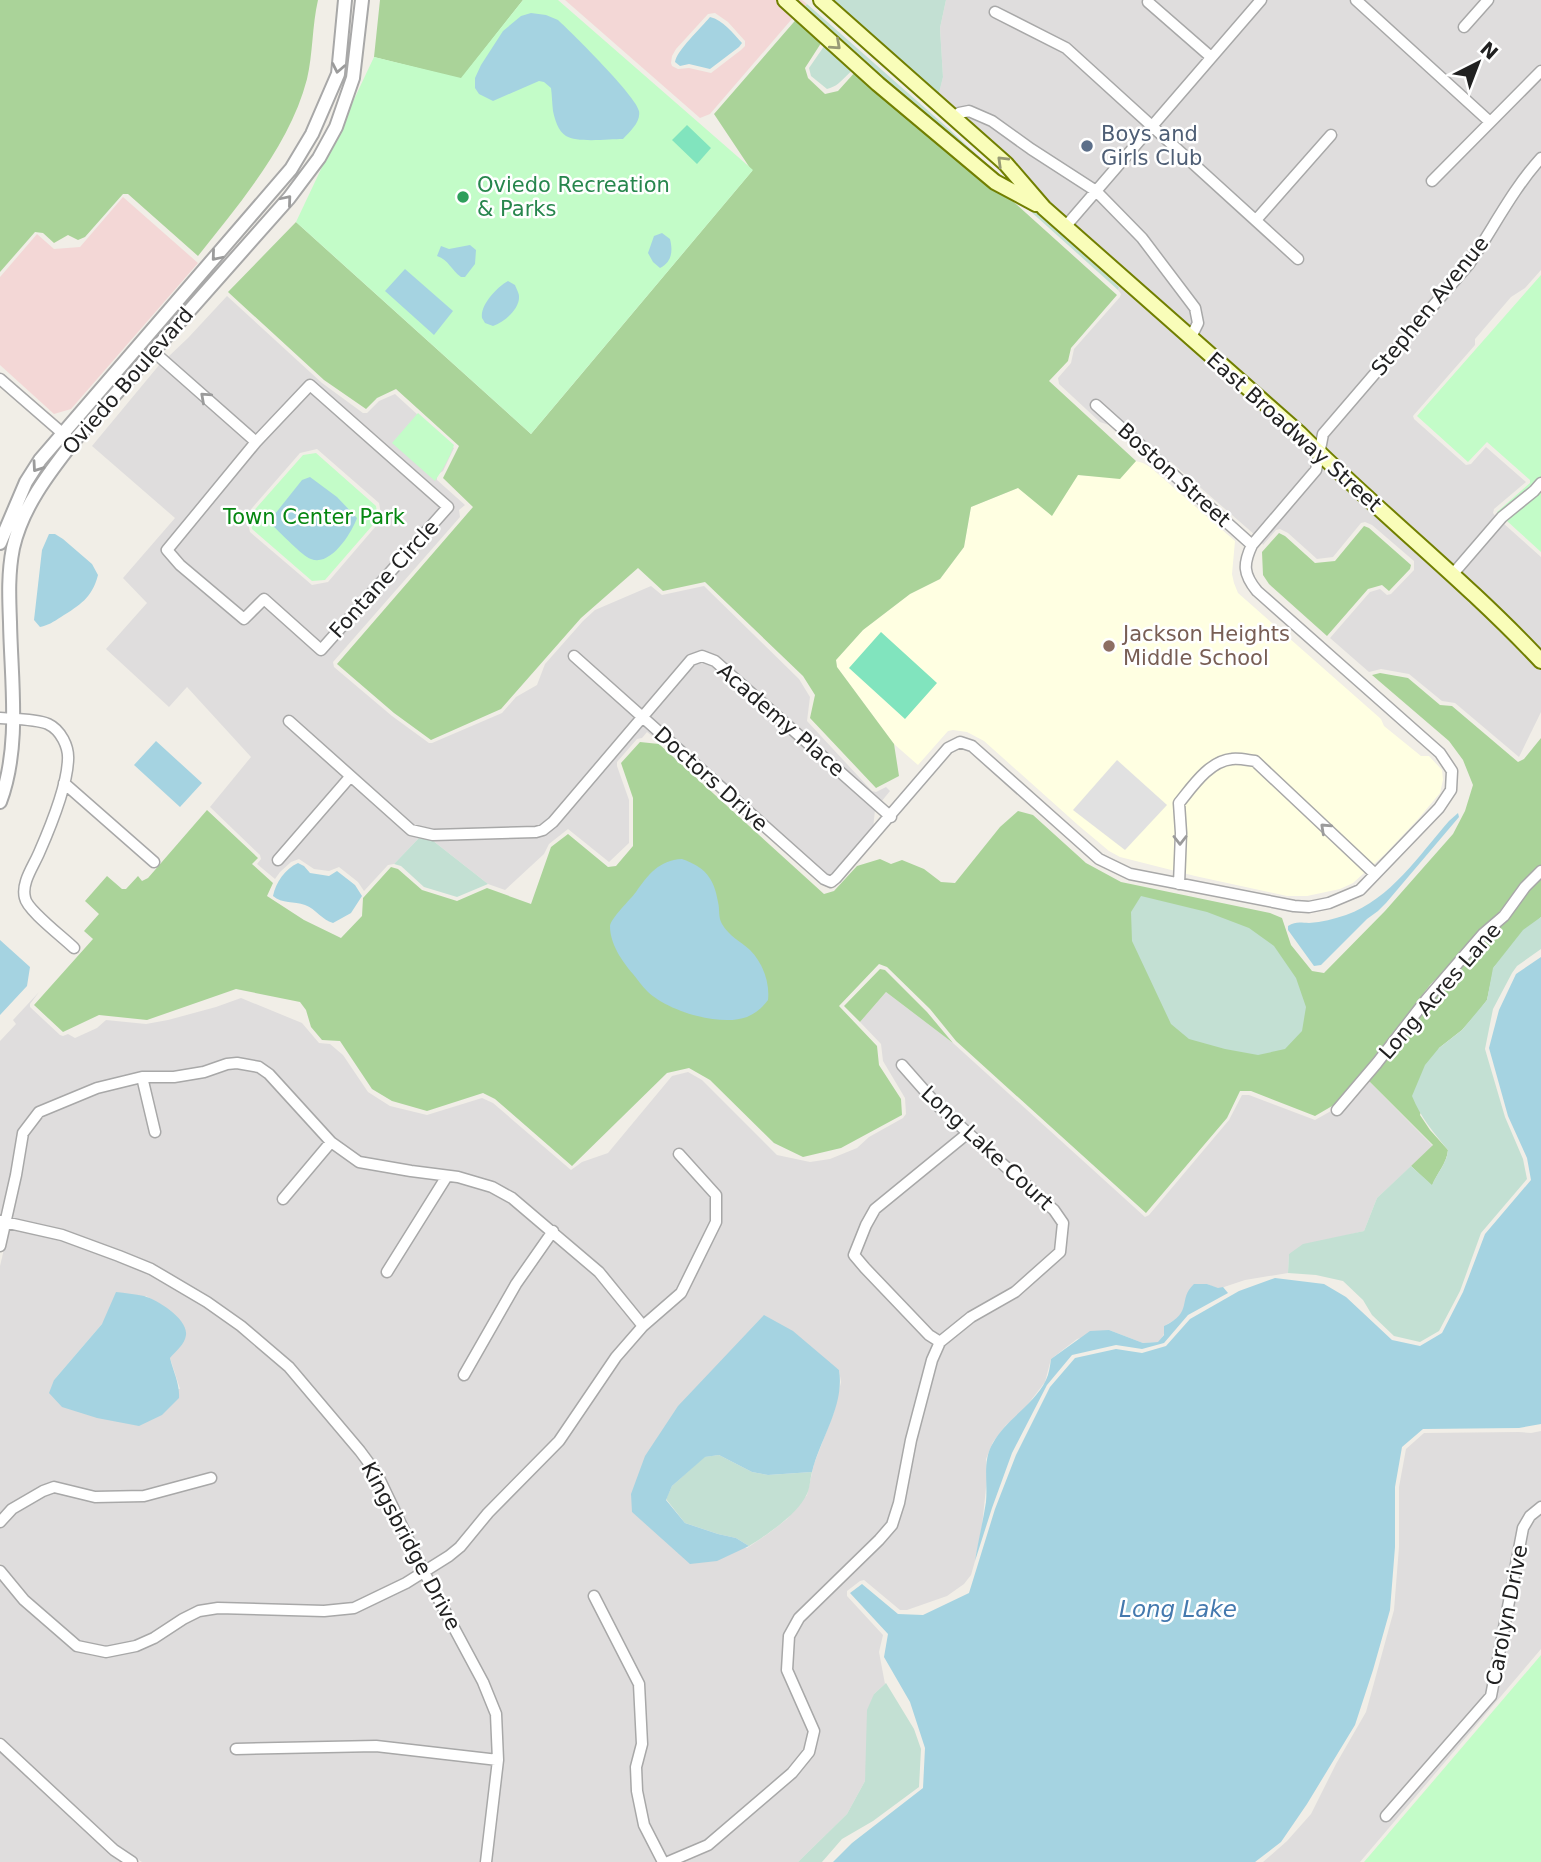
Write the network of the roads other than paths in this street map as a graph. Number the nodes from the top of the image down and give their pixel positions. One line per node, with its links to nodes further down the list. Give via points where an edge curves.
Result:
1 (345, 0): 26 (street, Oviedo Boulevard, one-way to 26, via 338,74 291,169)
2 (362, 0): 25 (street, Oviedo Boulevard, one-way to 2, via 319,159 353,78)
3 (785, 0): 20 (main road, East Broadway Street, one-way to 20, via 995,182)
4 (821, 0): 13 (main road, East Broadway Street)
5 (1261, 0): 11 (street)
6 (1356, 0): 14 (street)
7 (1488, 0): 10 (street)
8 (1148, 2): 11 (street)
9 (995, 12): 15 (street, via 1066,48)
10 (1464, 27)
11 (1211, 57): 15 (street)
12 (1541, 71): 14 (street)
13 (954, 118): 19 (street, via 969,111 992,121); 20 (main road, East Broadway Street, one-way to 13, via 1006,164)
14 (1490, 122): 18 (street)
15 (1152, 125): 19 (street); 21 (street)
16 (1331, 135): 21 (street)
17 (1541, 158): 32 (street, Stephen Avenue, via 1469,264 1323,434)
18 (1432, 181)
19 (1096, 191): 22 (street); 24 (street, via 1142,238 1195,308 1198,323)
20 (1044, 208): 22 (main road, East Broadway Street)
21 (1256, 220): 23 (street)
22 (1065, 226): 24 (main road, East Broadway Street)
23 (1298, 259)
24 (1190, 339): 32 (main road, East Broadway Street)
25 (154, 352): 26 (street); 30 (street, Oviedo Boulevard); 31 (street, one-way to 25)
26 (125, 361): 29 (street, Oviedo Boulevard)
27 (0, 379): 29 (street)
28 (1096, 405): 35 (street, Boston Street)
29 (62, 433): 30 (street); 34 (street, Oviedo Boulevard, one-way to 34, via 26,482)
30 (73, 442): 40 (street, Oviedo Boulevard, via 33,498 13,548 8,581)
31 (256, 442): 31 (street, Fontane Circle, via 310,385 448,507 321,650 264,599 244,619 167,550)
32 (1319, 453): 35 (street, Stephen Avenue, via 1316,470); 36 (main road, East Broadway Street)
33 (1541, 483): 36 (street, via 1502,517)
34 (0, 543)
35 (1252, 545): 49 (street, via 1246,571 1257,591 1440,753 1452,771 1451,790 1439,808)
36 (1452, 575): 38 (main road, East Broadway Street)
37 (574, 656): 39 (street)
38 (1541, 660)
39 (642, 717): 42 (street, Doctors Drive, via 552,822 536,832 420,833); 45 (street, Academy Place, via 691,660 702,656 715,661); 45 (street, Doctors Drive, via 824,879 836,878)
40 (6, 718): 43 (street, via 48,724 57,730 68,758); 44 (street, Oviedo Boulevard, via 11,756)
41 (289, 721): 42 (street, Doctors Drive)
42 (351, 777): 46 (street)
43 (64, 783): 47 (street); 51 (street, via 25,884 25,900)
44 (0, 802)
45 (891, 817): 50 (street, Doctors Drive, via 948,748 960,742 972,746 1099,859 1129,874)
46 (278, 860)
47 (154, 862)
48 (1541, 871): 54 (street, Long Acres Lane, via 1426,1000)
49 (1375, 874): 50 (street, via 1360,890 1309,907); 50 (street, one-way to 50, via 1255,761 1235,758 1222,761 1199,779 1179,803)
50 (1180, 884)
51 (74, 948)
52 (902, 1065): 56 (street, Long Lake Court)
53 (142, 1077): 55 (street); 57 (street, via 174,1077 237,1063 259,1067); 61 (street, via 97,1087 40,1112 23,1133)
54 (1337, 1110)
55 (155, 1132)
56 (968, 1133): 66 (street, via 874,1209 854,1255); 66 (street, Long Lake Court, via 1055,1210 1063,1223 1060,1252 1014,1292)
57 (331, 1142): 59 (street, via 359,1162); 60 (street)
58 (679, 1154): 65 (street, via 716,1195 716,1222 681,1293)
59 (447, 1177): 62 (street, via 492,1187); 64 (street)
60 (283, 1199)
61 (3, 1222): 63 (street); 72 (street, Kingsbridge Drive, via 62,1235 130,1260 241,1326 289,1367 360,1451 377,1474)
62 (552, 1231): 65 (street, via 599,1272); 67 (street)
63 (0, 1246)
64 (387, 1272)
65 (643, 1326): 72 (street, via 616,1357 559,1441 460,1547)
66 (940, 1342): 80 (street, via 914,1427 892,1525 799,1618 789,1636 787,1670 814,1731 809,1752 792,1773 708,1845)
67 (464, 1375)
68 (211, 1478): 70 (street, via 144,1496 95,1497 54,1488 12,1509)
69 (1541, 1507): 77 (street, Carolyn Drive, via 1523,1528 1491,1696)
70 (0, 1522)
71 (0, 1571): 72 (street, via 24,1600 77,1646 106,1652 136,1646 200,1611 354,1608)
72 (424, 1572): 76 (street, Kingsbridge Drive, via 496,1714)
73 (594, 1596): 80 (street, via 639,1684 642,1744 636,1767 637,1791 644,1825)
74 (0, 1744): 78 (street)
75 (236, 1749): 76 (street, via 376,1746)
76 (498, 1760): 79 (street, Kingsbridge Drive)
77 (1386, 1816)
78 (132, 1862)
79 (486, 1862)
80 (666, 1862)

